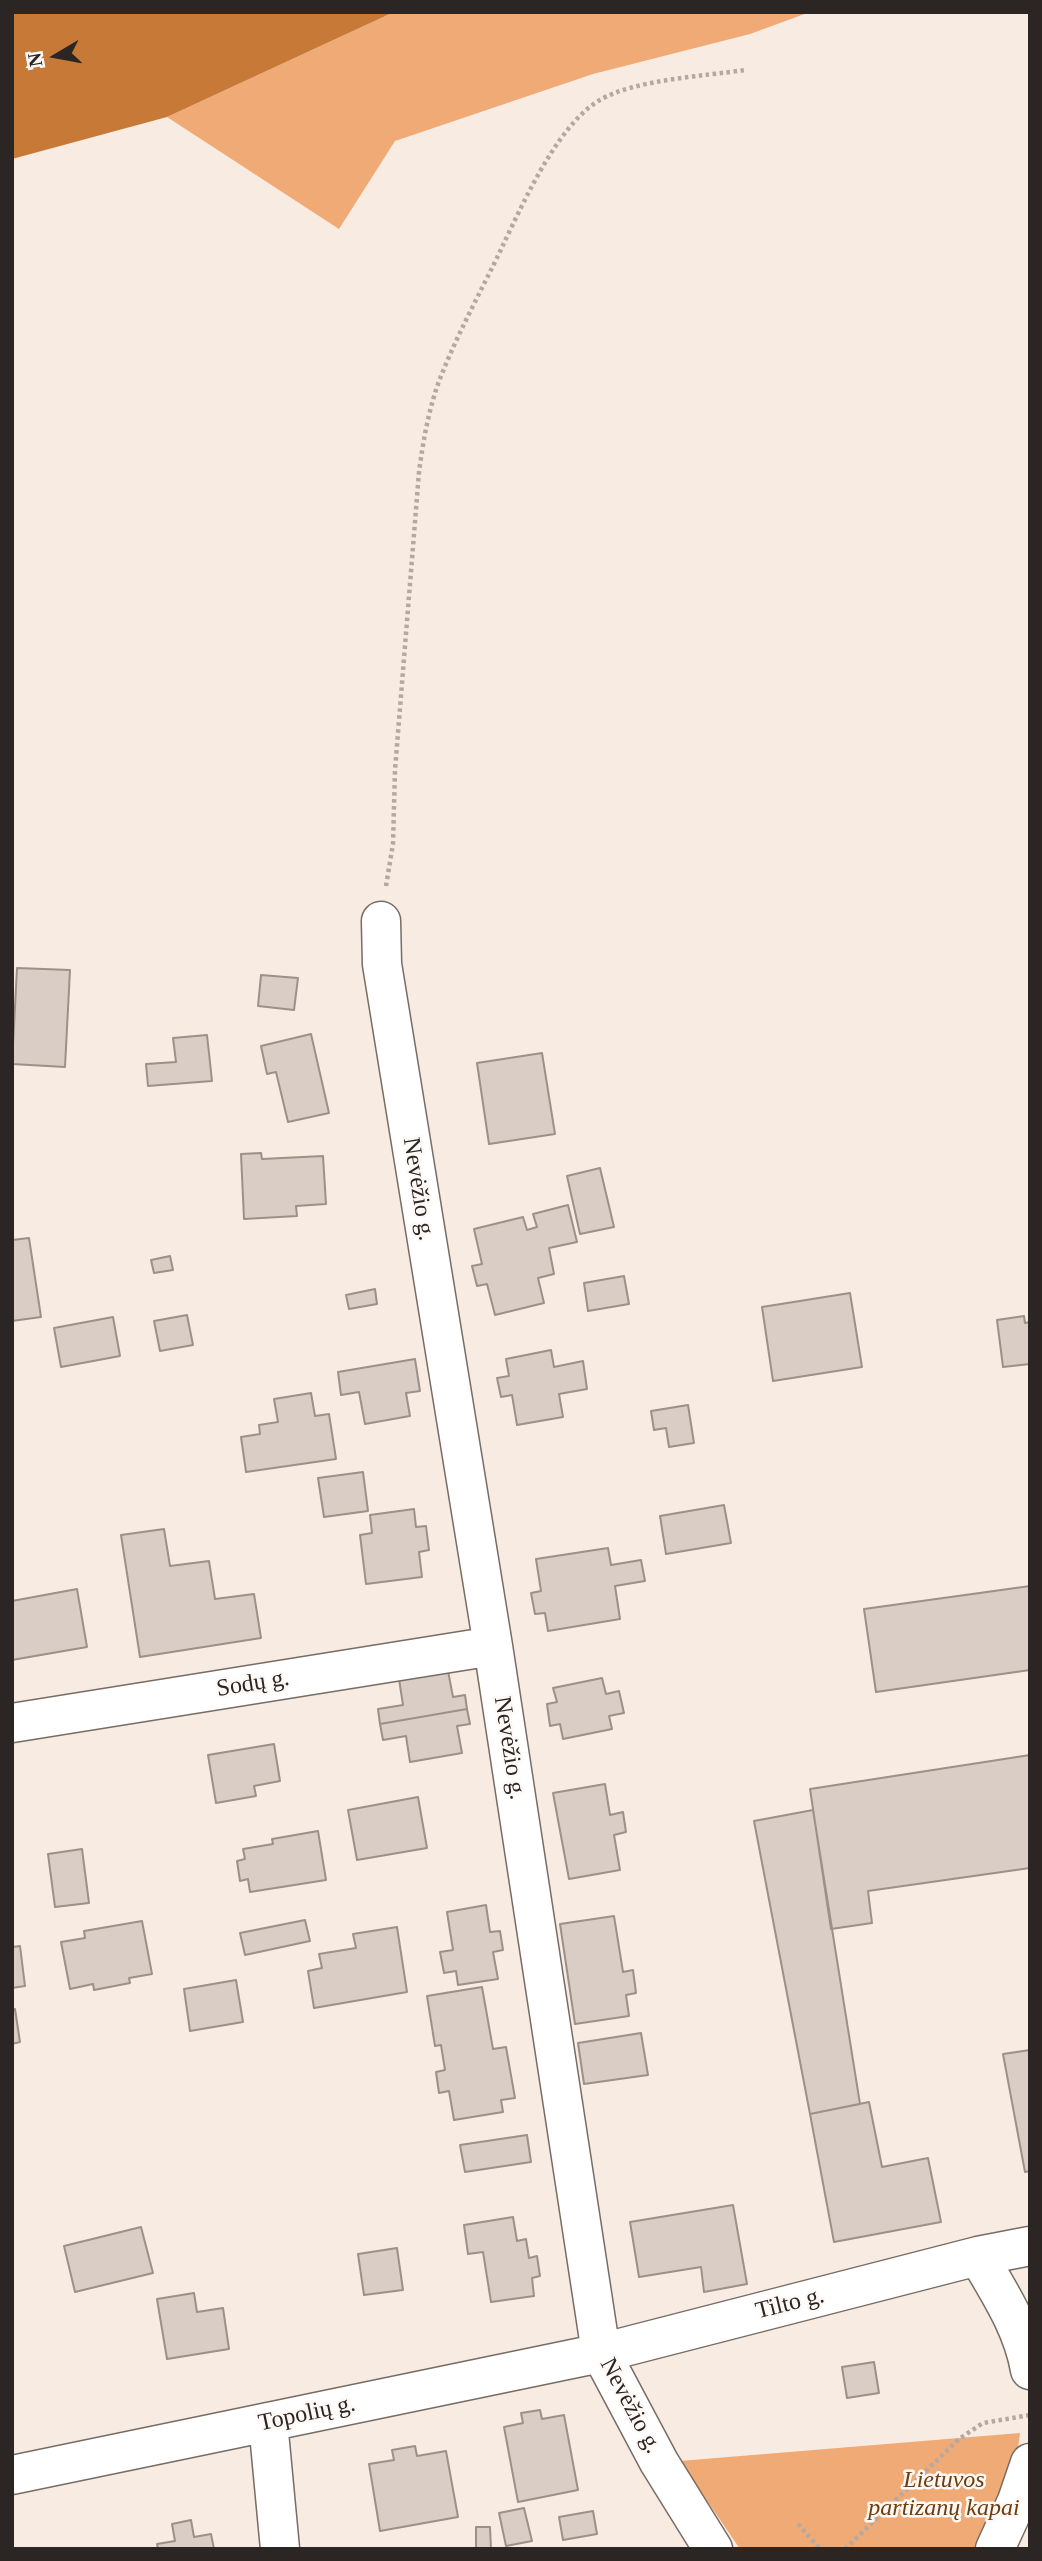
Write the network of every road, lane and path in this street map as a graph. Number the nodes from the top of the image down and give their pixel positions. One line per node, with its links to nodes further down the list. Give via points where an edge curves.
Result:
1 (744, 70): 2 (path, via 622,89 597,101 546,160 461,331 425,428 419,472 393,844)
2 (381, 921): 3 (street, Nevėžio g., via 382,964)
3 (493, 1646): 4 (street, Sodų g.); 7 (street, Nevėžio g.)
4 (12, 1723)
5 (1030, 2246): 6 (street, Tilto g.)
6 (978, 2256): 7 (street, Tilto g.); 8 (street, via 1009,2309 1027,2350)
7 (601, 2353): 10 (street, Topolių g.); 15 (street, Nevėžio g., via 659,2462)
8 (1030, 2370)
9 (1030, 2415): 17 (path, via 984,2423 959,2439)
10 (268, 2422): 12 (street, Topolių g.); 14 (street)
11 (1030, 2463): 18 (street)
12 (12, 2475)
13 (798, 2524): 16 (path)
14 (280, 2549)
15 (713, 2549)
16 (820, 2549)
17 (845, 2549)
18 (995, 2549)

